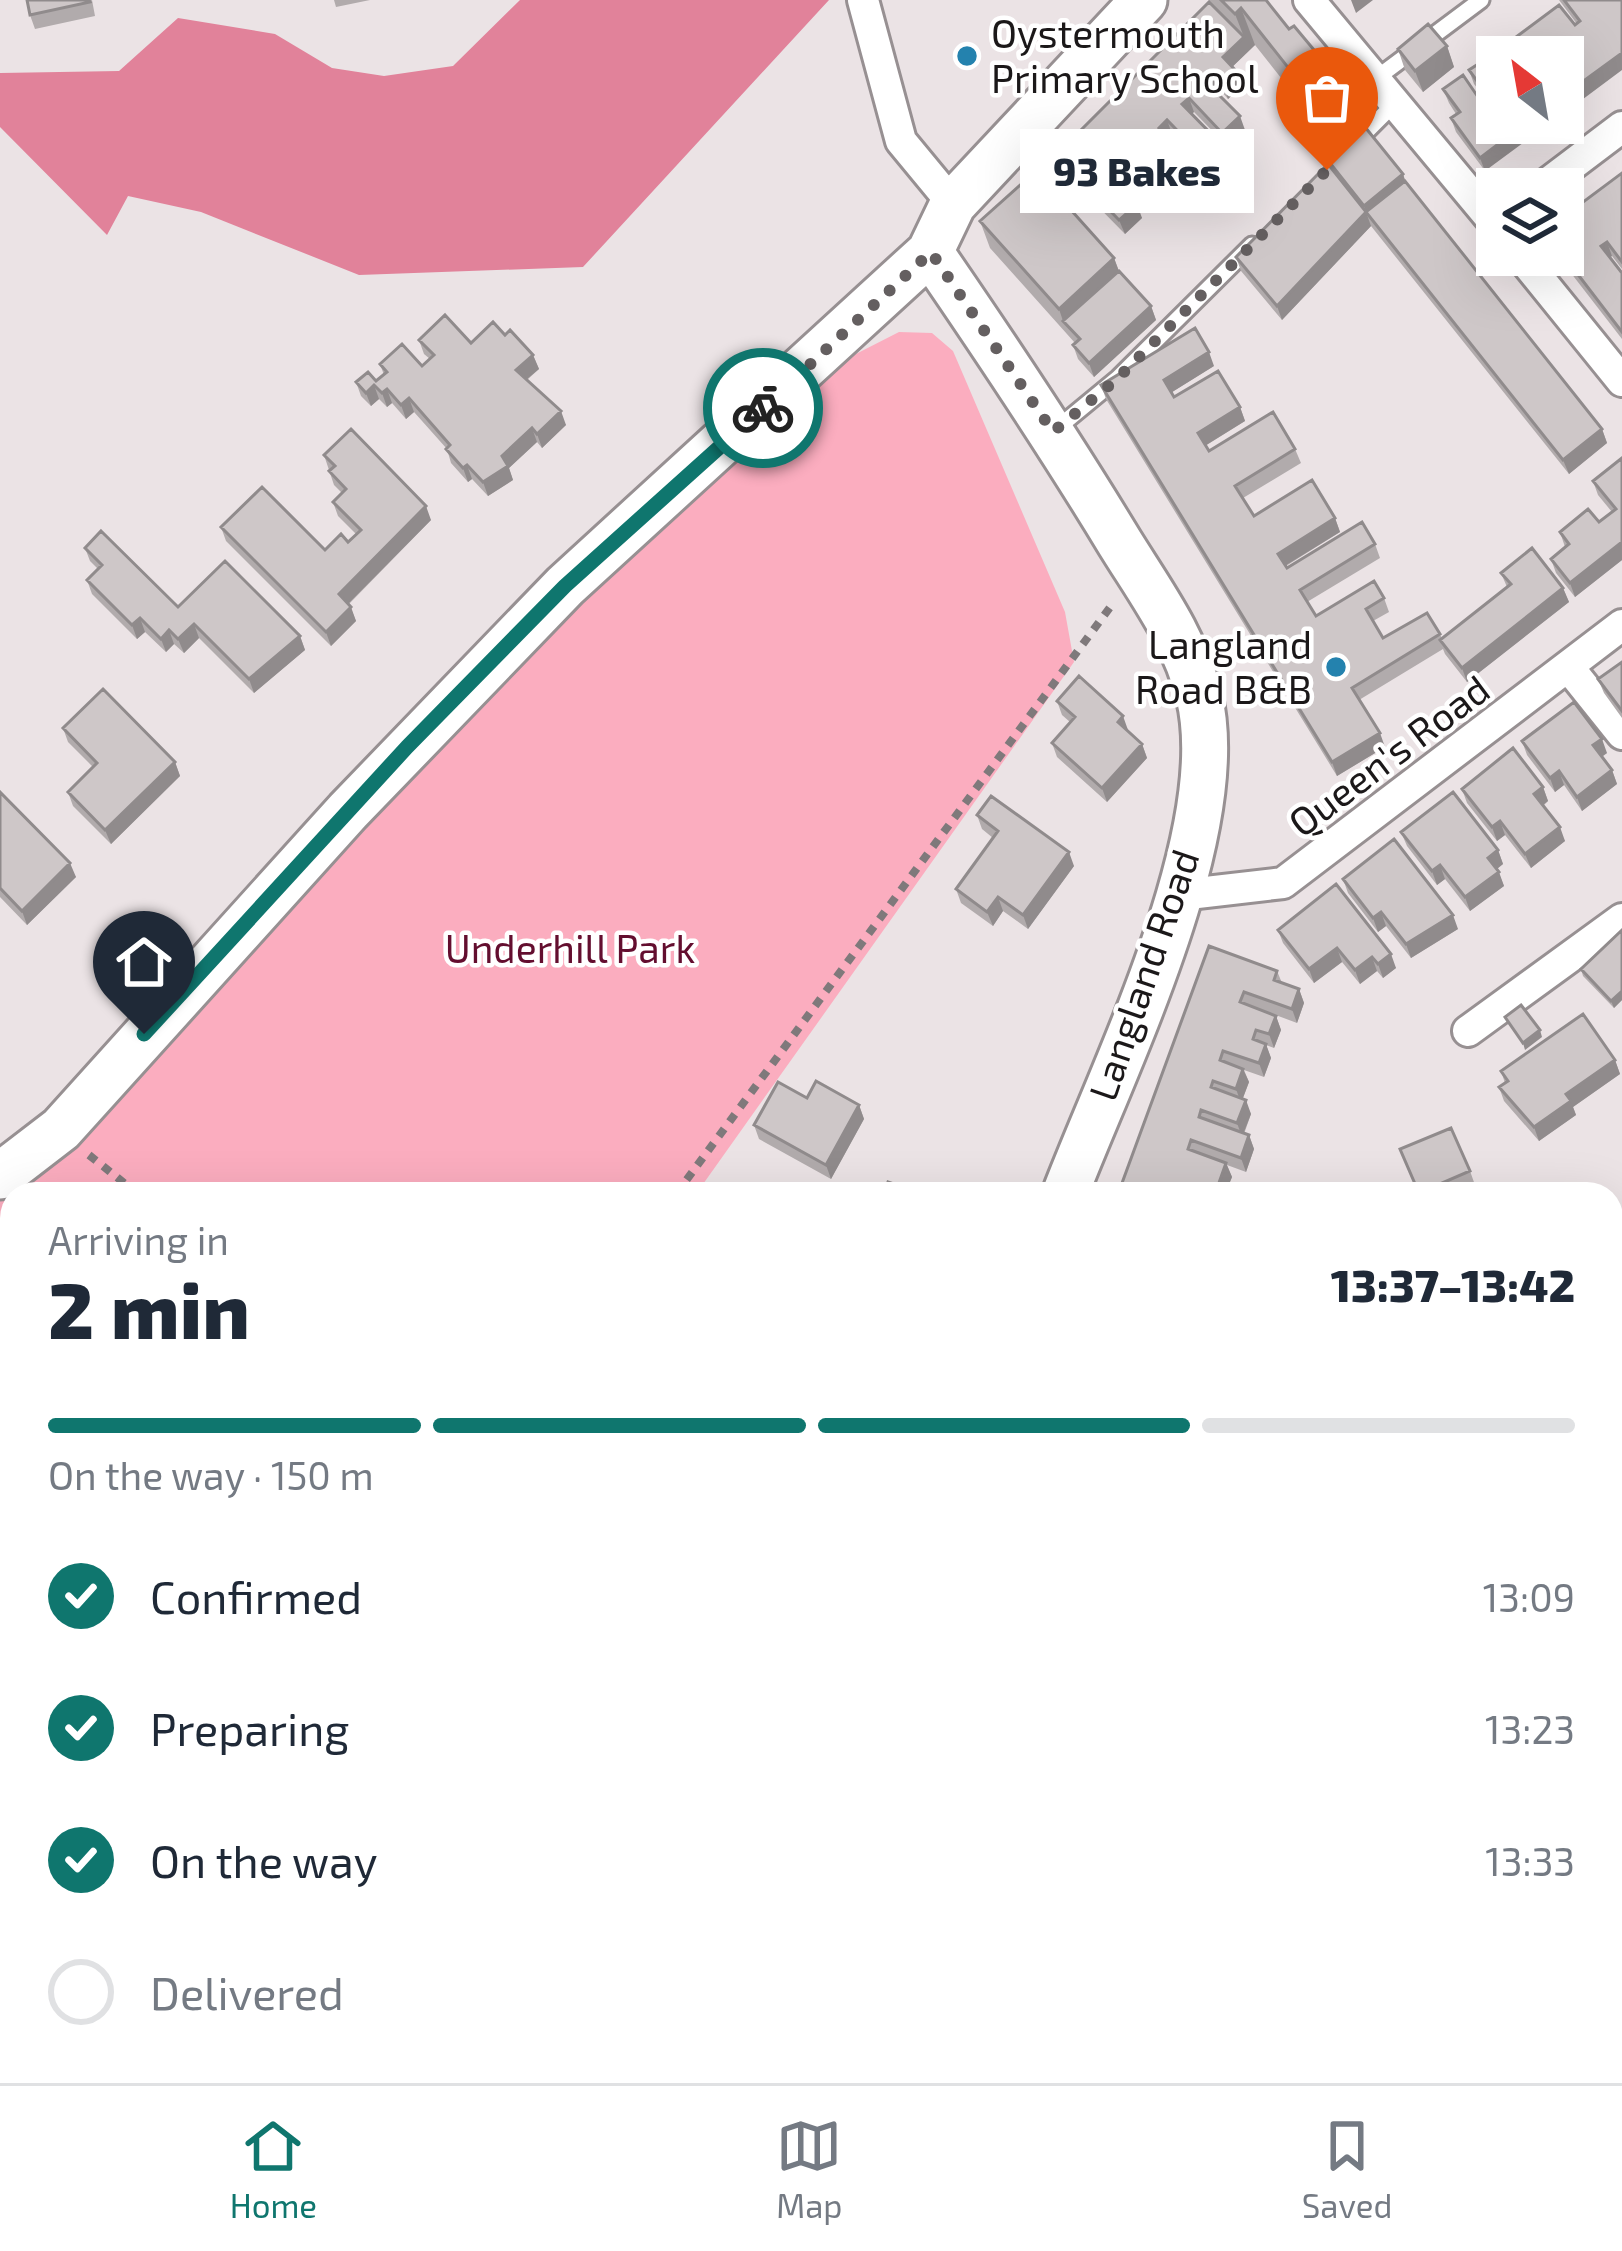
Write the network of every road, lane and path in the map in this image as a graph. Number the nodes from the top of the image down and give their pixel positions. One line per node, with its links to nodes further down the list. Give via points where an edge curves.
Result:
1 (862, 0): 11 (street, via 901,141)
2 (1144, 0): 11 (main road)
3 (1310, 0): 5 (street)
4 (1481, 0): 5 (lane)
5 (1374, 80): 6 (street)
6 (1393, 105): 8 (lane); 10 (street)
7 (1622, 128): 9 (street)
8 (1343, 154)
9 (1568, 168)
10 (1476, 201)
11 (953, 204): 13 (main road)
12 (1261, 236): 16 (lane)
13 (931, 252): 16 (main road, Langland Road); 24 (main road, via 565,586 392,763)
14 (1538, 276): 15 (street)
15 (1619, 372)
16 (1053, 432): 17 (main road, Langland Road)
17 (1138, 573): 21 (main road, Langland Road, via 1178,634 1200,700 1199,803); 27 (path)
18 (1622, 625): 19 (street, Queen's Road)
19 (1570, 669): 20 (street); 21 (street, Queen's Road, via 1283,883)
20 (1622, 734)
21 (1180, 895): 28 (main road, Langland Road)
22 (1622, 919): 23 (street)
23 (1468, 1031)
24 (61, 1130): 25 (main road); 26 (path)
25 (0, 1176)
26 (124, 1182)
27 (685, 1182)
28 (1071, 1182)

